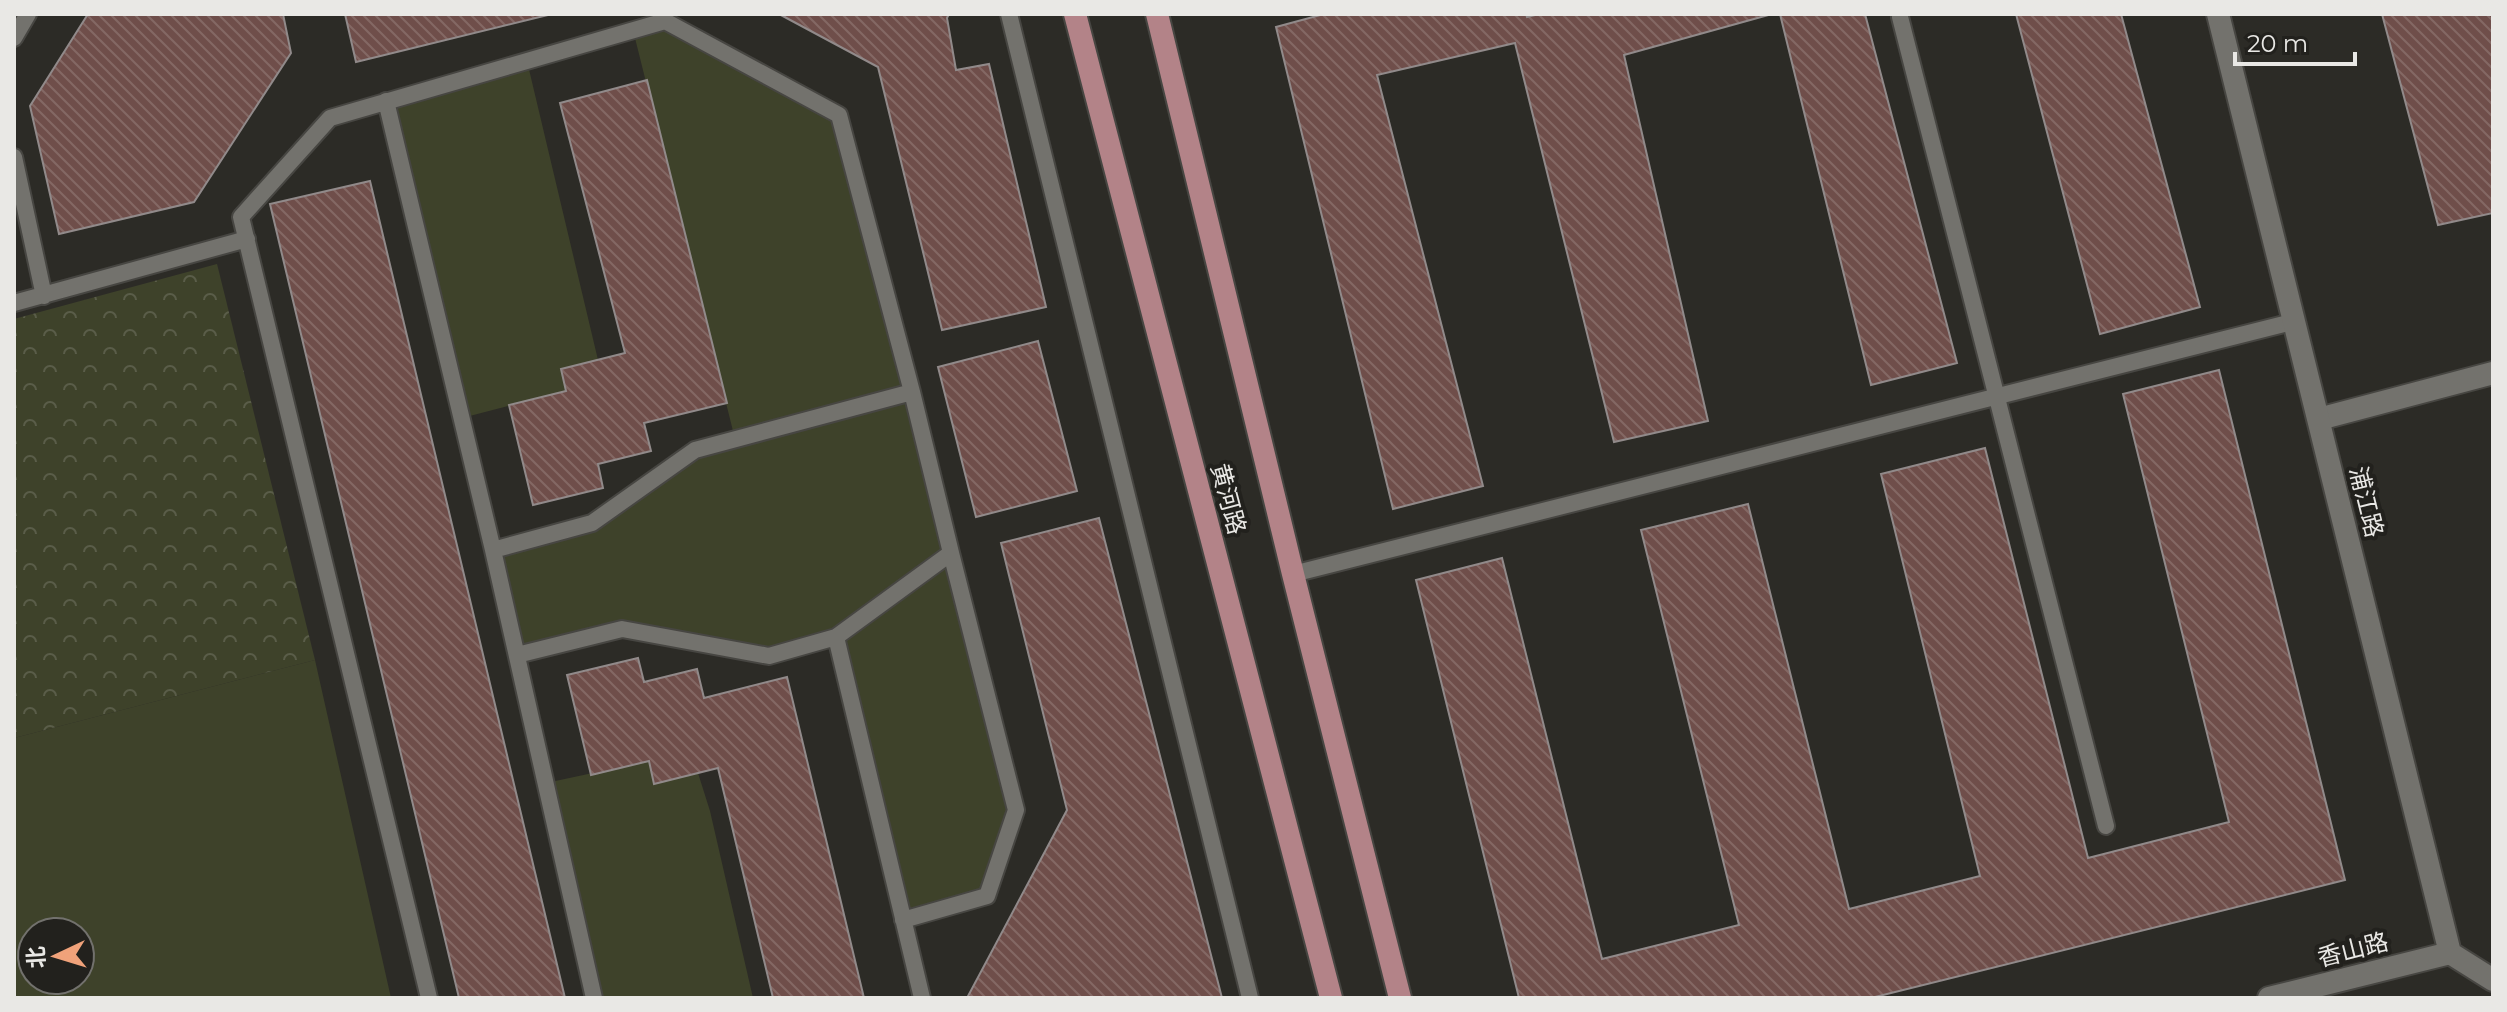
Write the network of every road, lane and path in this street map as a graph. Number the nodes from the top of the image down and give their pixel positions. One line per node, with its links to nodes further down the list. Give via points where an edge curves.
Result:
1 (28, 14): 8 (lane)
2 (1009, 14): 31 (lane)
3 (1075, 14): 32 (main road, 黄河路)
4 (1157, 14): 21 (main road, 黄河路)
5 (2218, 14): 14 (street, 浦江路)
6 (1900, 17): 17 (lane)
7 (664, 18): 9 (lane); 16 (lane, via 839,115)
8 (14, 38)
9 (386, 101): 11 (lane, via 330,118 241,217); 19 (lane)
10 (14, 157): 12 (lane)
11 (247, 239): 12 (lane); 28 (lane)
12 (44, 296): 13 (lane)
13 (14, 303)
14 (2296, 321): 17 (lane); 18 (street, 浦江路)
15 (2493, 373): 18 (street)
16 (912, 392): 19 (lane, via 695,450 592,523); 20 (lane)
17 (1997, 398): 21 (lane); 24 (lane)
18 (2319, 419): 26 (street, 浦江路)
19 (493, 550): 23 (lane)
20 (951, 553): 22 (lane); 25 (lane, via 1016,810 987,896)
21 (1293, 574): 33 (main road, 黄河路)
22 (836, 637): 23 (lane, via 769,656 622,629); 25 (lane)
23 (517, 655): 29 (lane)
24 (2106, 826)
25 (903, 920): 30 (lane)
26 (2450, 953): 27 (street); 34 (street, 香山路)
27 (2493, 980)
28 (429, 998)
29 (594, 998)
30 (922, 998)
31 (1250, 998)
32 (1331, 998)
33 (1400, 998)
34 (2269, 998)

